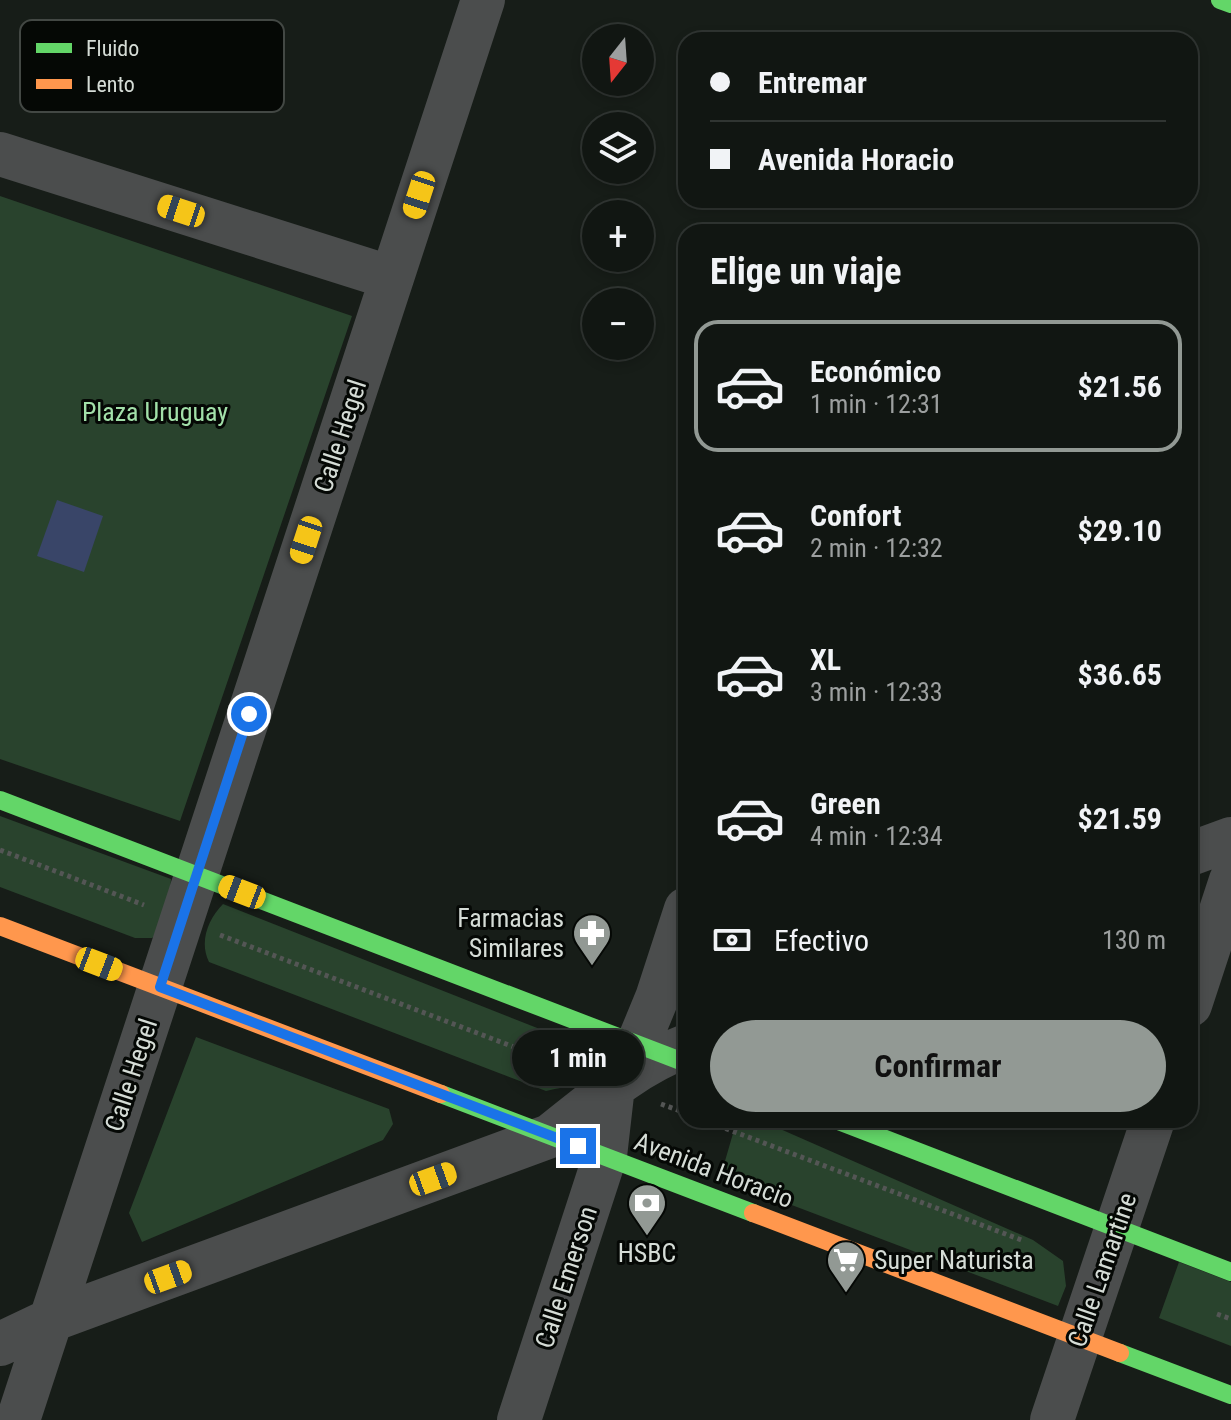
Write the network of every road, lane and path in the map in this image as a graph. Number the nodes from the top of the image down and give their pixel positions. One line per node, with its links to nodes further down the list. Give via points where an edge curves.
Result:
1 (483, 0): 5 (street, Calle Hegel)
2 (1220, 0): 3 (street)
3 (1231, 4)
4 (0, 154): 5 (street)
5 (392, 278): 10 (street, Calle Hegel)
6 (0, 800): 10 (street)
7 (1231, 839): 9 (street)
8 (0, 850): 12 (path)
9 (1198, 851)
10 (196, 875): 12 (street, Calle Hegel); 17 (street)
11 (1231, 880): 15 (street)
12 (182, 920): 16 (street, Calle Hegel); 18 (path)
13 (0, 926): 16 (street, Avenida Horacio)
14 (678, 934): 17 (street, via 657,998)
15 (1198, 981)
16 (160, 987): 23 (street, Avenida Horacio); 30 (street, Calle Hegel)
17 (668, 1052): 18 (street)
18 (613, 1086): 19 (path); 23 (street); 24 (street, Calle Emerson)
19 (678, 1110)
20 (724, 1128): 26 (path)
21 (857, 1128): 25 (street)
22 (1150, 1128): 25 (street, Calle Lamartine)
23 (550, 1136): 24 (street, Avenida Horacio); 30 (street)
24 (605, 1156): 31 (street, Avenida Horacio); 35 (street, Calle Emerson)
25 (1117, 1228): 27 (street); 31 (street, Calle Lamartine)
26 (1029, 1242)
27 (1231, 1272)
28 (1217, 1314): 29 (path)
29 (1231, 1319)
30 (51, 1320): 32 (street); 34 (street, Calle Hegel)
31 (1080, 1337): 33 (street, Avenida Horacio); 36 (street, Calle Lamartine)
32 (0, 1344)
33 (1231, 1395)
34 (18, 1420)
35 (519, 1420)
36 (1052, 1420)

